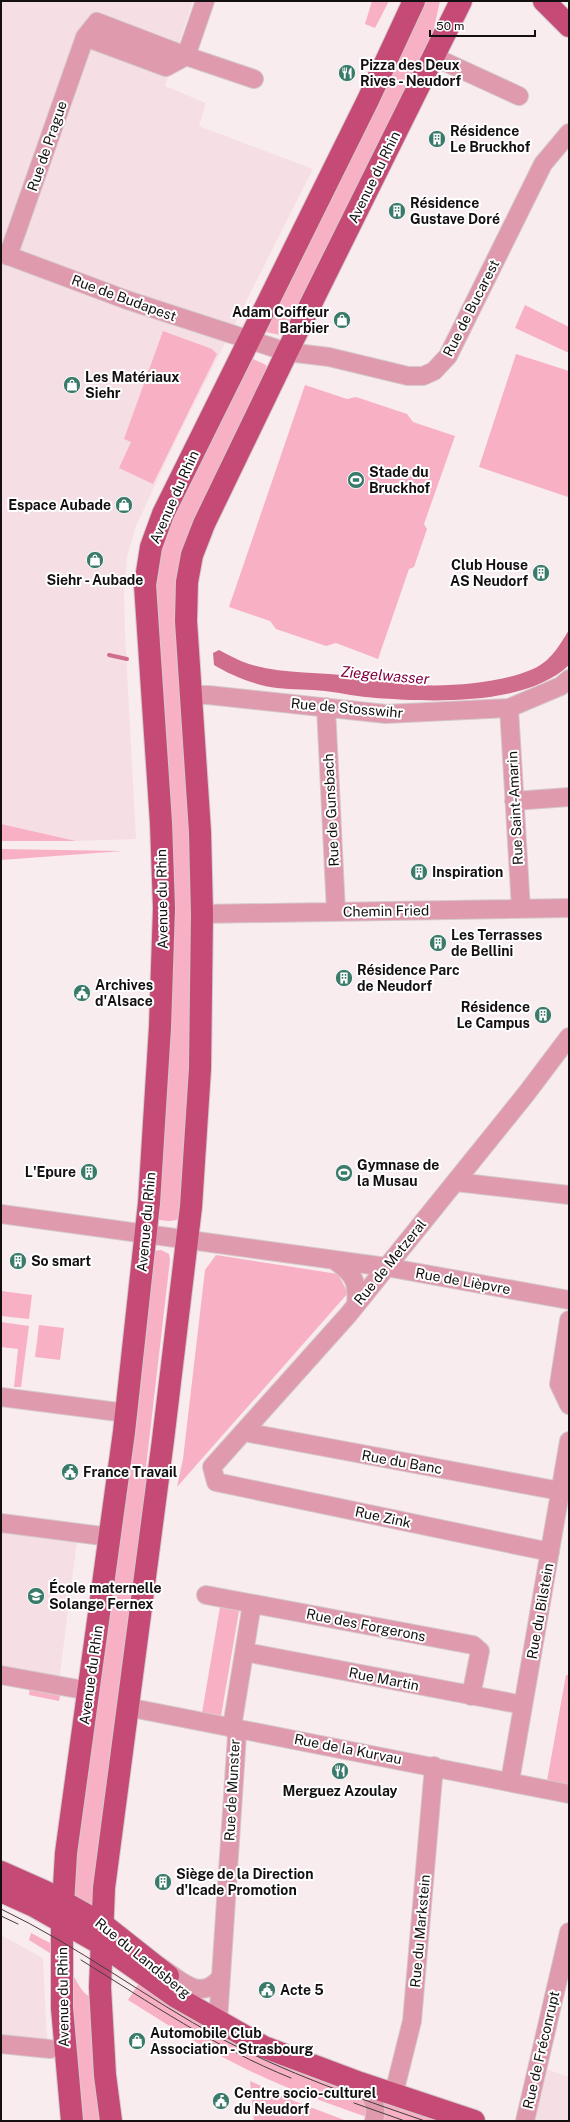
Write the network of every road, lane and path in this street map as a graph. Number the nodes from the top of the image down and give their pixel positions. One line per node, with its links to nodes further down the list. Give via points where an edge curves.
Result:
1 (205, 1): 7 (street)
2 (414, 1): 13 (main road, Avenue du Rhin, via 368,100)
3 (446, 1): 8 (main road)
4 (460, 1): 8 (main road, Avenue du Rhin)
5 (544, 1): 6 (main road)
6 (569, 26)
7 (186, 56): 9 (street); 12 (street, Rue de Prague, via 166,67 85,37)
8 (440, 58): 10 (street); 14 (main road, Avenue du Rhin)
9 (254, 79)
10 (519, 96)
11 (569, 133): 14 (street, Rue de Bucarest, via 543,164 448,356 434,371 423,376 408,376 329,357)
12 (5, 254): 13 (street, Rue de Budapest, via 127,300)
13 (248, 340): 14 (street); 29 (main road, Avenue du Rhin, via 163,514 151,547 145,585 164,908 160,1027)
14 (287, 352): 16 (main road, Avenue du Rhin, via 204,524 192,555 187,582 186,621)
15 (569, 679): 18 (street, Rue de Stosswihr, via 561,686)
16 (191, 696): 17 (street, Rue de Stosswihr, via 208,695); 24 (main road, Avenue du Rhin, via 200,832)
17 (326, 707): 18 (street, Rue de Stosswihr, via 386,714); 23 (street, Rue de Gunsbach)
18 (509, 708): 20 (street, Rue Saint-Amarin)
19 (569, 797): 20 (street)
20 (514, 801): 22 (street, Rue Saint-Amarin)
21 (569, 908): 22 (street, Chemin Fried)
22 (521, 909): 23 (street, Chemin Fried)
23 (336, 912): 24 (street, Chemin Fried)
24 (202, 914): 30 (main road, Avenue du Rhin, via 200,1069)
25 (567, 1042): 26 (street, Rue de Metzeral)
26 (456, 1182): 27 (street); 32 (street, Rue de Metzeral)
27 (569, 1195)
28 (1, 1214): 29 (street, Rue de Lièpvre)
29 (145, 1234): 30 (street, Rue de Lièpvre); 38 (main road, Avenue du Rhin)
30 (186, 1240): 31 (street, Rue de Lièpvre); 53 (main road, Avenue du Rhin, via 163,1440)
31 (334, 1260): 32 (street, Rue de Lièpvre); 34 (street, via 348,1270 356,1283)
32 (386, 1267): 33 (street, Rue de Lièpvre); 34 (street, Rue de Metzeral)
33 (569, 1300)
34 (356, 1305): 39 (street, Rue de Metzeral)
35 (569, 1320): 37 (street, via 559,1384)
36 (1, 1397): 38 (street)
37 (569, 1405)
38 (126, 1413): 44 (main road, Avenue du Rhin)
39 (244, 1432): 41 (street, Rue de Metzeral, via 212,1468); 42 (street, Rue du Banc)
40 (569, 1441): 42 (street, Rue du Bilstein)
41 (216, 1482): 45 (street, Rue Zink)
42 (560, 1491): 45 (street, Rue du Bilstein)
43 (1, 1523): 44 (street)
44 (110, 1537): 50 (main road, Avenue du Rhin)
45 (550, 1552): 52 (street, Rue du Bilstein)
46 (206, 1595): 47 (street, Rue des Forgerons)
47 (252, 1604): 48 (street, Rue de Munster); 51 (street, Rue des Forgerons, via 473,1645 480,1650)
48 (245, 1652): 51 (street, Rue Martin); 54 (street, Rue de Munster)
49 (1, 1674): 50 (street)
50 (89, 1691): 60 (main road, Avenue du Rhin, via 69,1830)
51 (471, 1696): 52 (street, Rue Martin)
52 (524, 1705): 56 (street, Rue du Bilstein)
53 (127, 1707): 54 (street, Rue de la Kurvau); 62 (main road, Avenue du Rhin, via 104,1888)
54 (232, 1727): 55 (street, Rue de la Kurvau); 64 (street, Rue de Munster, via 237,1736)
55 (434, 1766): 56 (street, Rue de la Kurvau); 69 (street, Rue du Markstein, via 412,2021)
56 (510, 1781): 57 (street, Rue de la Kurvau)
57 (569, 1794)
58 (1, 1872): 60 (main road, via 39,1888)
59 (1, 1891): 60 (main road)
60 (63, 1911): 62 (main road, Rue du Landsberg); 70 (main road, Avenue du Rhin, via 62,2008)
61 (569, 1932): 74 (street, Rue de Fréconrupt)
62 (101, 1933): 63 (main road, Rue du Landsberg); 65 (main road, Rue du Landsberg, via 176,1997); 71 (main road, Avenue du Rhin, via 102,2032)
63 (145, 1956): 64 (street, via 192,1988 204,1990 214,1986); 65 (main road, Rue du Landsberg)
64 (220, 1978): 65 (street, Rue de Munster)
65 (218, 2021): 68 (main road, Rue du Landsberg, via 264,2046)
66 (1, 2044): 67 (street)
67 (50, 2049)
68 (360, 2083): 69 (main road, Rue du Landsberg); 72 (street, via 376,2104)
69 (394, 2093): 73 (main road, Rue du Landsberg)
70 (72, 2121)
71 (111, 2121)
72 (374, 2121)
73 (474, 2121)
74 (525, 2121)

